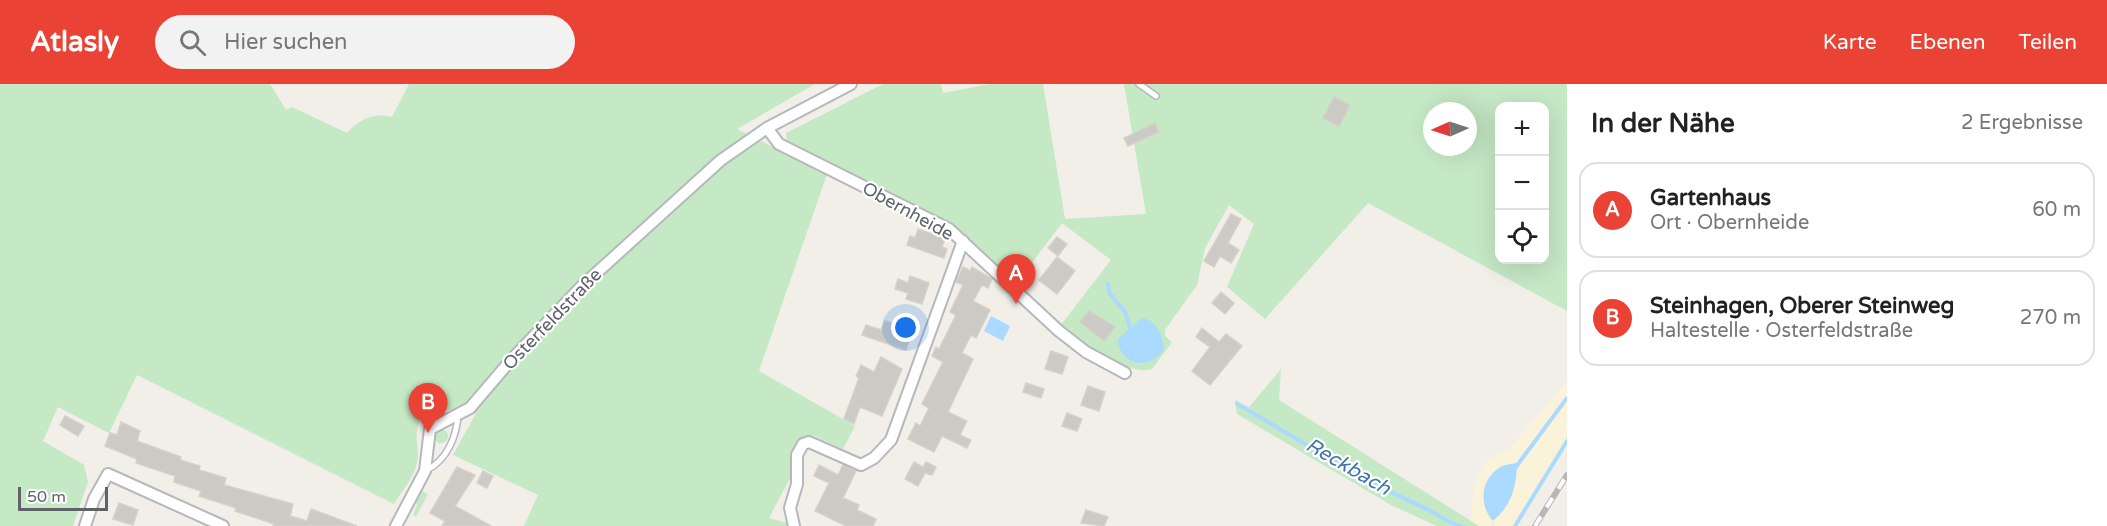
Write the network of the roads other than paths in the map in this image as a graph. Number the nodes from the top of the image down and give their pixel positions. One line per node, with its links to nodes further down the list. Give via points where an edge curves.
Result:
1 (851, 84): 4 (street, Osterfeldstraße)
2 (1139, 84): 3 (lane)
3 (1156, 96)
4 (766, 128): 5 (street, Obernheide, via 779,144 949,230); 7 (street, Osterfeldstraße, via 691,186 582,286 470,408)
5 (963, 242): 6 (street, Obernheide, via 1059,331 1086,352); 12 (street, via 891,440 861,465 809,442 803,444 797,455 797,484 790,508)
6 (1125, 373)
7 (458, 414): 8 (lane, via 449,449 439,464); 8 (street, Osterfeldstraße, via 430,429)
8 (425, 471): 11 (street, Osterfeldstraße)
9 (85, 526): 10 (street, via 108,474)
10 (223, 526)
11 (396, 526)
12 (794, 526)

